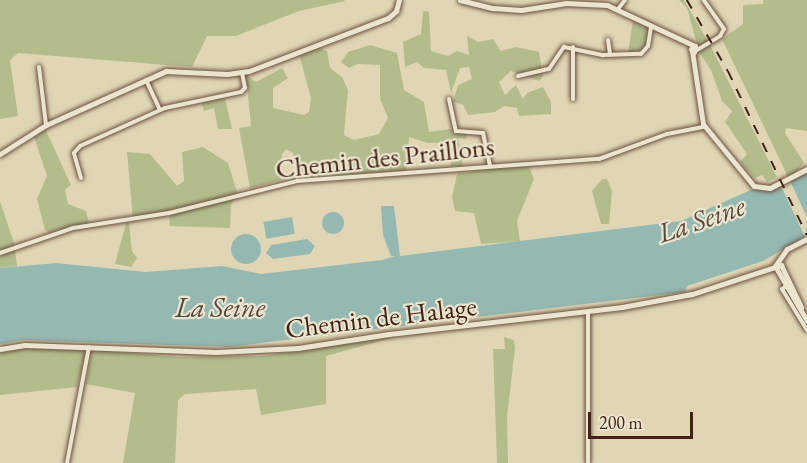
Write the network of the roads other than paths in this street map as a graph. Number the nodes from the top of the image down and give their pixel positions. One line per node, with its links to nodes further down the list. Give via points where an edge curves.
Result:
1 (399, 0): 12 (street, via 398,13)
2 (459, 0): 5 (street, via 520,10 566,3)
3 (626, 0): 5 (street)
4 (704, 0): 9 (street, via 723,27 722,34)
5 (618, 9): 6 (street)
6 (651, 26): 9 (street); 10 (street, via 646,51 630,56)
7 (608, 40): 10 (street)
8 (573, 47): 10 (street); 13 (street, via 560,49 549,69); 16 (street)
9 (694, 49): 19 (street)
10 (610, 55)
11 (39, 67): 18 (street)
12 (242, 72): 14 (street, via 174,69); 17 (street, via 245,88 241,92)
13 (518, 76)
14 (146, 80): 17 (street); 18 (street)
15 (449, 99): 21 (street, via 456,131 483,133)
16 (573, 99)
17 (160, 110): 23 (street, via 75,149)
18 (46, 124): 20 (street)
19 (704, 127): 21 (street, Chemin des Praillons, via 667,134 599,159); 22 (street, via 761,189 770,189)
20 (0, 154)
21 (490, 166): 25 (street, Chemin des Praillons, via 297,181 169,213 73,228)
22 (807, 169)
23 (81, 178)
24 (807, 240): 26 (street, via 787,249)
25 (0, 253)
26 (778, 265): 27 (street); 28 (street, Chemin de Halage, via 692,294)
27 (787, 286): 29 (street); 30 (street, via 782,289)
28 (588, 312): 31 (street, Chemin de Halage, via 258,352); 34 (street)
29 (807, 320)
30 (807, 330)
31 (89, 347): 32 (street, Chemin de Halage, via 25,345); 33 (street)
32 (0, 350)
33 (67, 463)
34 (588, 463)

